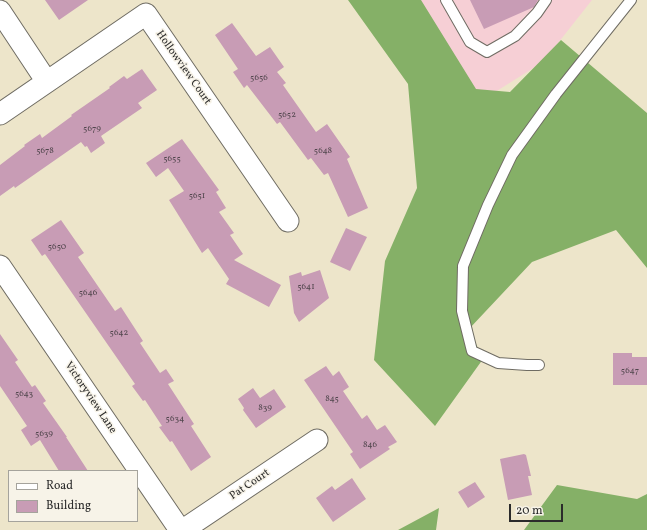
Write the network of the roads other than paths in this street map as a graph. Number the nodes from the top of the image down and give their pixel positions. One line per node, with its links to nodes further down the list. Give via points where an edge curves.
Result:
1 (446, 0): 2 (lane, via 470,42 487,52 515,36)
2 (546, 0)
3 (631, 0): 9 (lane, via 556,94 512,156 463,266 462,312 472,351 498,362)
4 (0, 11): 5 (street)
5 (47, 82): 6 (street); 7 (street, Hollowview Court, via 146,14)
6 (0, 114)
7 (288, 221)
8 (0, 266): 11 (street, Victoryview Lane)
9 (539, 365)
10 (317, 440): 11 (street, Pat Court)
11 (182, 530)

